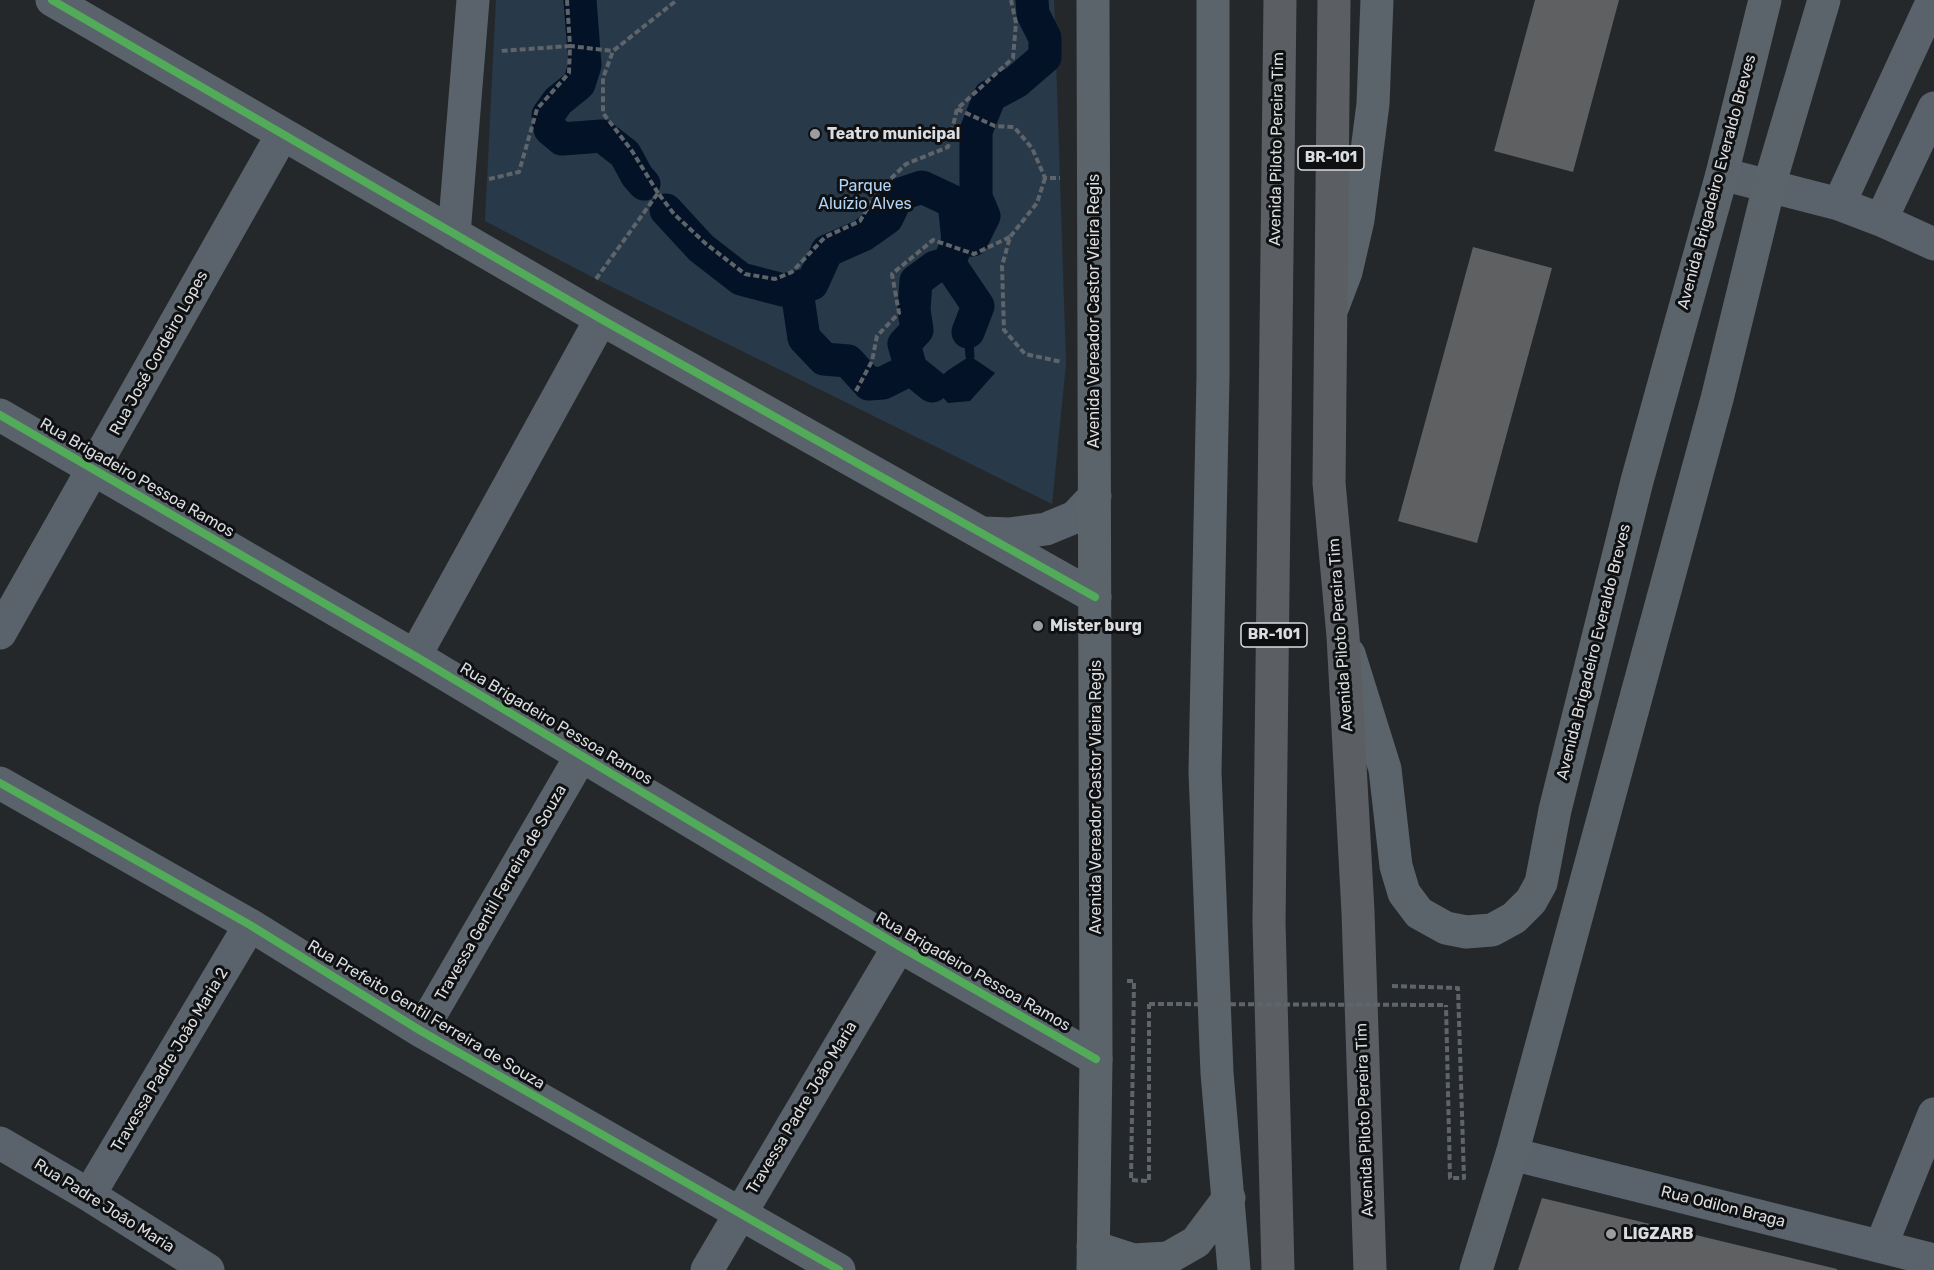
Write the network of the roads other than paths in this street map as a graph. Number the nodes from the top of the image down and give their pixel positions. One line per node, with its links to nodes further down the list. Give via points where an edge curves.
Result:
1 (52, 0): 12 (street)
2 (472, 0): 17 (street)
3 (1093, 0): 23 (main road, Avenida Vereador Castor Vieira Regis)
4 (1213, 0): 39 (main road, via 1214,365 1205,771 1217,1072)
5 (1280, 0): 48 (highway, Avenida Piloto Pereira Tim / BR-101, via 1269,922)
6 (1334, 0): 19 (highway, Avenida Piloto Pereira Tim / BR-101)
7 (1377, 0): 19 (main road, via 1373,104 1358,220 1346,272)
8 (1765, 0): 13 (main road, Avenida Brigadeiro Everaldo Breves)
9 (1824, 0): 14 (main road)
10 (1933, 0): 15 (street)
11 (1934, 108): 16 (street)
12 (282, 135): 17 (street); 22 (street, Rua José Cordeiro Lopes)
13 (1722, 174): 14 (street); 27 (main road, Avenida Brigadeiro Everaldo Breves, via 1636,481 1555,810 1541,883 1531,901 1514,918 1492,930 1466,932 1446,928 1419,913 1404,893 1396,866 1385,769)
14 (1769, 186): 15 (street); 37 (main road, via 1717,399)
15 (1839, 204): 16 (street)
16 (1881, 220): 18 (street)
17 (454, 234): 20 (street)
18 (1934, 244)
19 (1329, 316): 27 (highway, Avenida Piloto Pereira Tim / BR-101, via 1329,483)
20 (601, 319): 24 (street); 28 (street)
21 (0, 415): 22 (street, Rua Brigadeiro Pessoa Ramos)
22 (94, 468): 26 (street, Rua José Cordeiro Lopes); 28 (street, Rua Brigadeiro Pessoa Ramos)
23 (1095, 496): 24 (street, via 1075,517 1047,529); 25 (main road, Avenida Vereador Castor Vieira Regis)
24 (982, 533): 25 (street)
25 (1095, 597): 34 (main road, Avenida Vereador Castor Vieira Regis)
26 (0, 633)
27 (1343, 636): 49 (highway, Avenida Piloto Pereira Tim / BR-101)
28 (415, 656): 29 (street, Rua Brigadeiro Pessoa Ramos)
29 (581, 756): 32 (street, Rua Brigadeiro Pessoa Ramos); 33 (street, Travessa Gentil Ferreira de Souza)
30 (0, 783): 31 (street, Rua Prefeito Gentil Ferreira de Souza)
31 (250, 926): 33 (street, Rua Prefeito Gentil Ferreira de Souza); 38 (street, Travessa Padre João Maria 2)
32 (899, 946): 34 (street, Rua Brigadeiro Pessoa Ramos); 40 (street, Travessa Padre João Maria)
33 (421, 1031): 40 (street, Rua Prefeito Gentil Ferreira de Souza)
34 (1096, 1059): 42 (main road, Avenida Vereador Castor Vieira Regis)
35 (1934, 1114): 41 (street)
36 (0, 1143): 38 (street, Rua Padre João Maria)
37 (1512, 1154): 41 (street, Rua Odilon Braga); 50 (main road)
38 (89, 1195): 44 (street, Rua Padre João Maria)
39 (1229, 1198): 42 (main road, via 1196,1242 1168,1258); 47 (main road)
40 (740, 1212): 45 (street, Travessa Padre João Maria); 46 (street, Rua Prefeito Gentil Ferreira de Souza)
41 (1881, 1246): 43 (street, Rua Odilon Braga)
42 (1093, 1258)
43 (1934, 1260)
44 (208, 1270)
45 (707, 1270)
46 (838, 1270)
47 (1234, 1270)
48 (1278, 1270)
49 (1370, 1270)
50 (1476, 1270)

